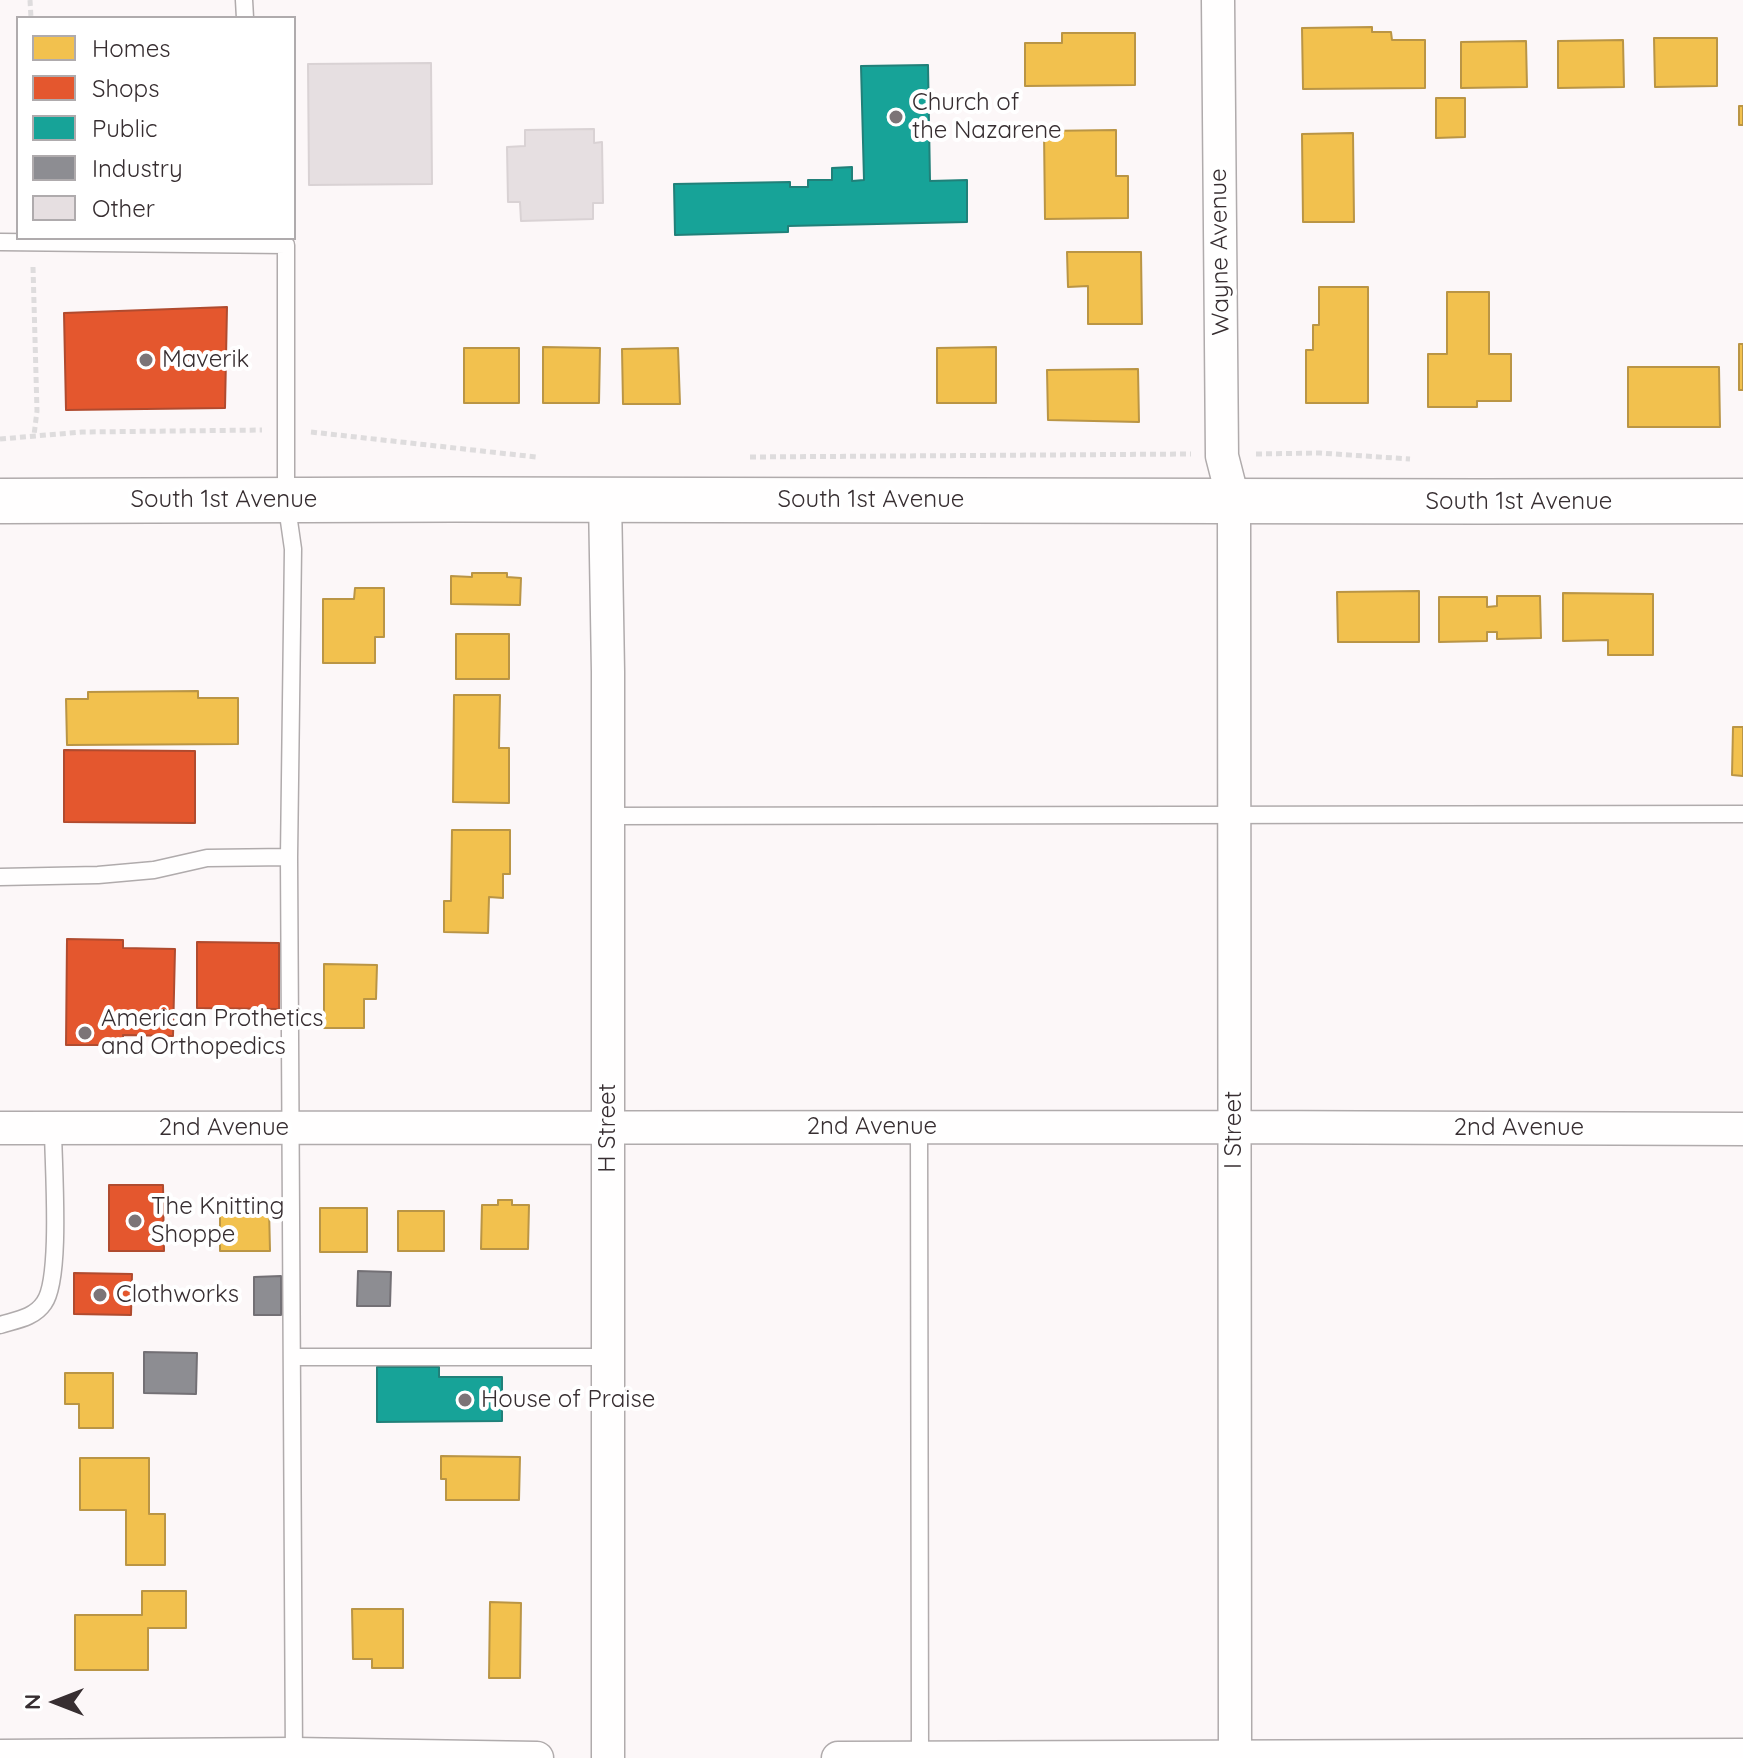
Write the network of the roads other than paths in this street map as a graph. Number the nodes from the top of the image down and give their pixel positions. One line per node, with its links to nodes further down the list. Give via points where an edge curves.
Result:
1 (1218, 0): 9 (street, Wayne Avenue, via 1222,456)
2 (69, 241): 3 (lane); 4 (lane)
3 (0, 242)
4 (247, 242): 6 (lane, via 286,245)
5 (605, 498): 6 (main road, South 1st Avenue); 9 (main road, South 1st Avenue); 12 (street, H Street)
6 (286, 500): 7 (main road, South 1st Avenue); 13 (lane, via 293,549)
7 (0, 501)
8 (1743, 501): 9 (main road, South 1st Avenue)
9 (1234, 503): 11 (street, I Street)
10 (1743, 814): 11 (lane)
11 (1234, 815): 12 (lane); 16 (street, I Street)
12 (608, 816): 20 (street, H Street)
13 (289, 857): 14 (lane, via 207,858 98,875); 19 (lane)
14 (0, 877)
15 (919, 1127): 16 (street, 2nd Avenue); 20 (street, 2nd Avenue); 33 (lane)
16 (1234, 1127): 21 (street, 2nd Avenue); 29 (street, I Street)
17 (0, 1128): 18 (street, 2nd Avenue)
18 (53, 1128): 19 (street, 2nd Avenue); 22 (lane, via 54,1276 46,1302 33,1315)
19 (290, 1128): 20 (street, 2nd Avenue); 23 (lane)
20 (608, 1128): 24 (street, H Street)
21 (1743, 1129)
22 (0, 1325)
23 (293, 1357): 24 (lane); 27 (lane)
24 (608, 1357): 31 (street, H Street)
25 (1743, 1755): 28 (street)
26 (0, 1756): 27 (street)
27 (294, 1756): 30 (street)
28 (1552, 1756): 29 (street)
29 (1235, 1757): 33 (street)
30 (537, 1758)
31 (608, 1758)
32 (838, 1758): 33 (street)
33 (920, 1758)

